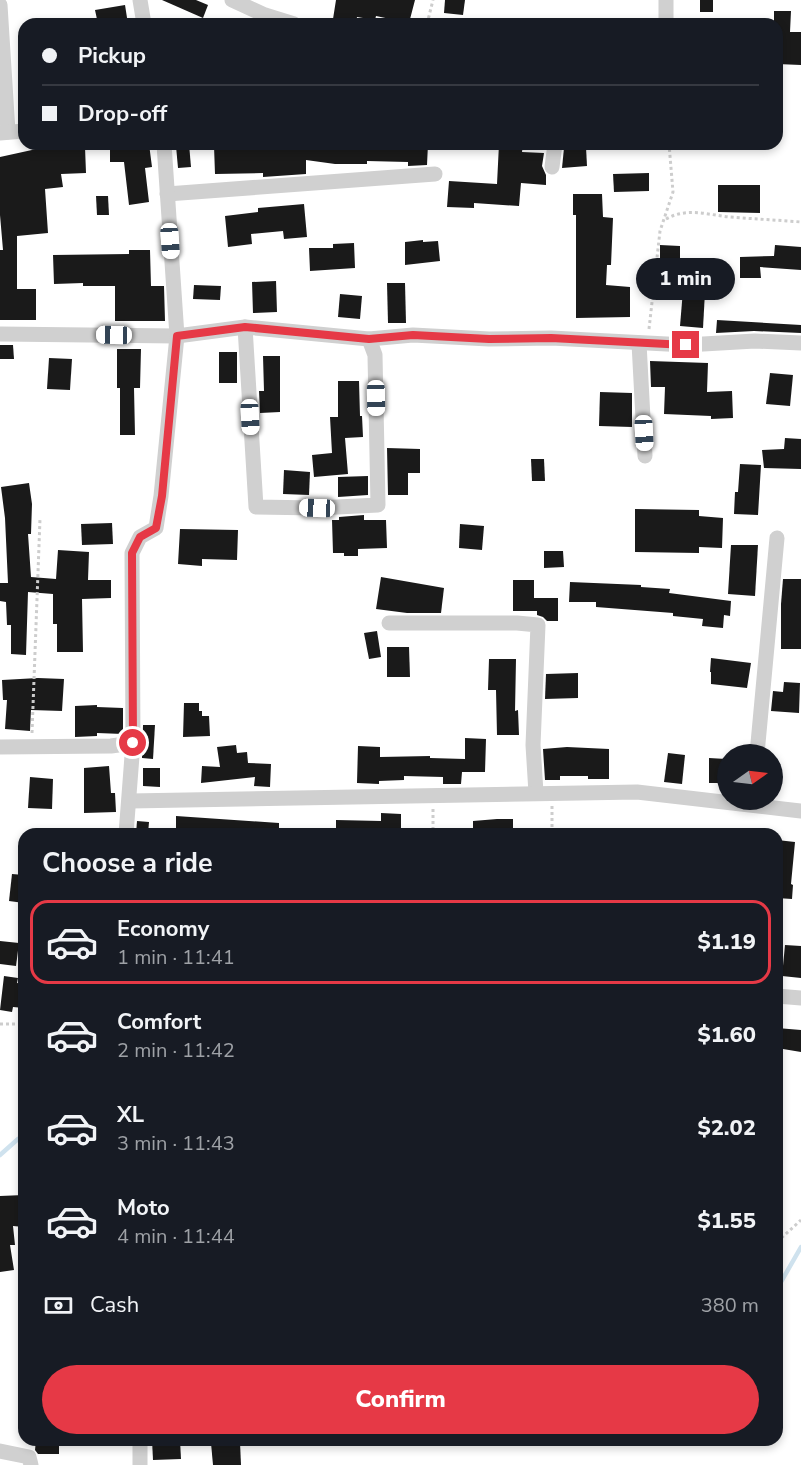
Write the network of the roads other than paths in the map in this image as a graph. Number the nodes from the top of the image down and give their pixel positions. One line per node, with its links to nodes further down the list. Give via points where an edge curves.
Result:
1 (141, 0): 5 (street)
2 (232, 0): 6 (street)
3 (666, 0): 7 (street)
4 (0, 5): 8 (street)
5 (143, 18)
6 (275, 18)
7 (666, 18)
8 (4, 132)
9 (164, 150): 13 (street)
10 (554, 150): 11 (street)
11 (552, 167)
12 (435, 174): 13 (street)
13 (167, 194): 16 (street)
14 (245, 327): 16 (street); 17 (street); 17 (street, via 256,507 378,505 375,355)
15 (0, 334): 16 (street)
16 (177, 336): 23 (street, via 156,528 140,537 132,553)
17 (369, 339): 18 (street, via 413,335)
18 (643, 343): 19 (street); 20 (street)
19 (801, 343)
20 (645, 456)
21 (777, 538): 24 (street)
22 (388, 622): 26 (street, via 538,625 533,745)
23 (133, 743): 25 (street); 28 (street)
24 (758, 744)
25 (0, 747)
26 (544, 793): 27 (street, via 637,792); 28 (street)
27 (717, 799)
28 (130, 801): 31 (street)
29 (783, 808): 30 (street)
30 (801, 812)
31 (127, 828)
32 (783, 996): 33 (street)
33 (801, 998)
34 (140, 1446): 37 (street)
35 (0, 1451): 36 (street, via 29,1457)
36 (31, 1465)
37 (140, 1465)

